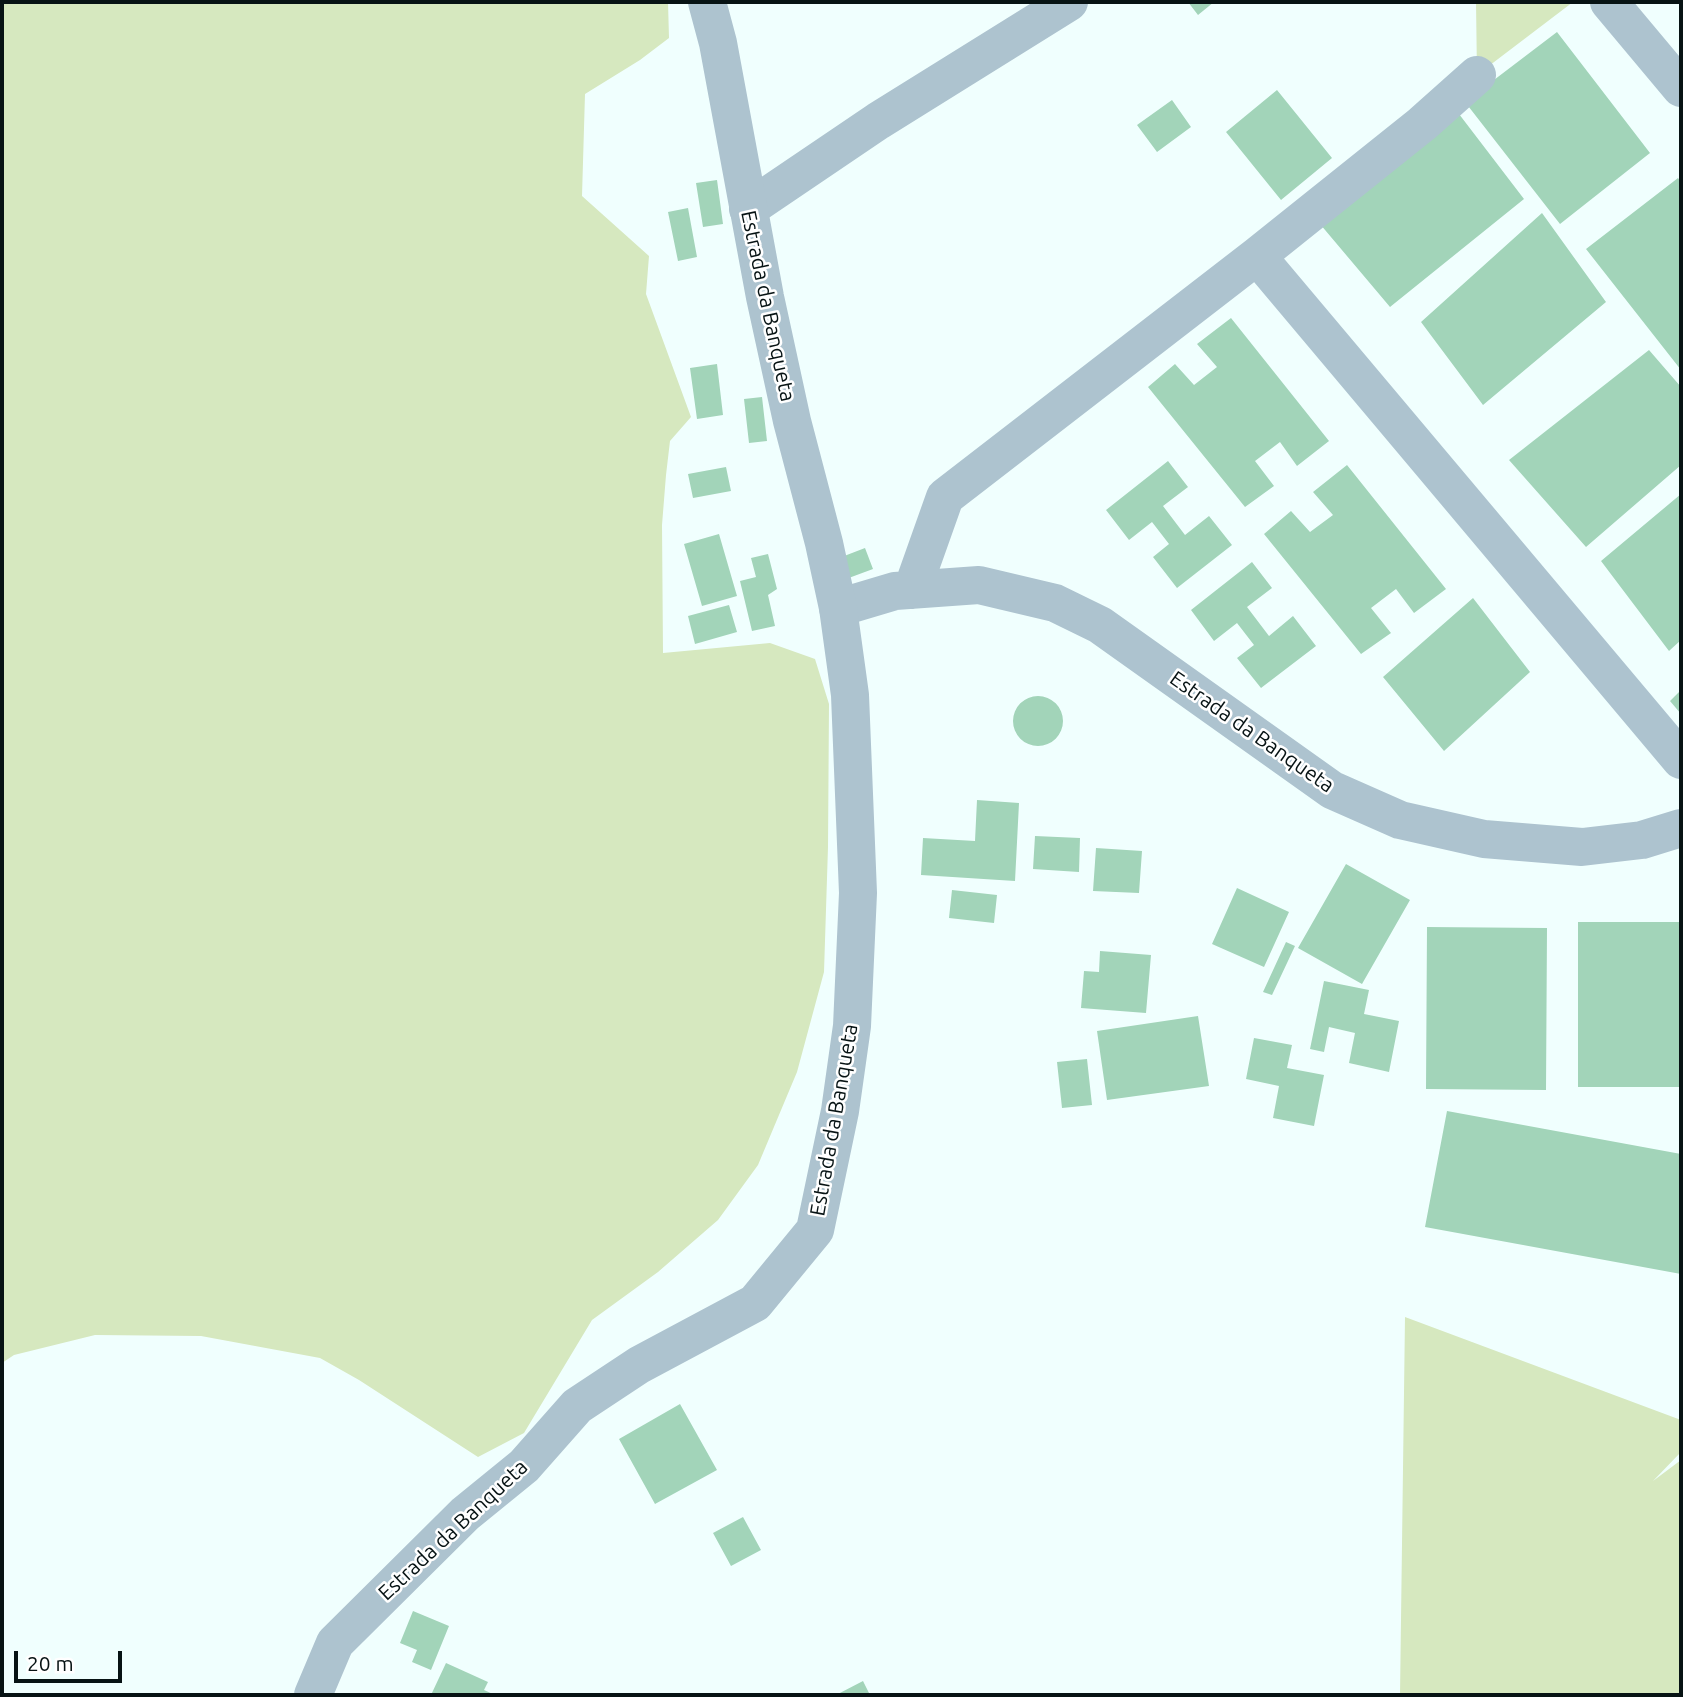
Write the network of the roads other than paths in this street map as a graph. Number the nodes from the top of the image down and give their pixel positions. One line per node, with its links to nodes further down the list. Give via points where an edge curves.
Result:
1 (707, 2): 6 (street, Estrada da Banqueta)
2 (1069, 2): 6 (street, via 878,121)
3 (1609, 2): 5 (street)
4 (1477, 75): 7 (street)
5 (1681, 88)
6 (748, 209): 9 (street, Estrada da Banqueta, via 789,409)
7 (1257, 256): 8 (street, via 945,497); 10 (street)
8 (912, 590): 9 (street, Estrada da Banqueta); 11 (street, Estrada da Banqueta, via 979,585 1055,603 1100,625 1332,790 1400,820 1484,839 1582,847 1642,840)
9 (838, 608): 12 (street, Estrada da Banqueta, via 850,695 858,893 852,1026 815,1230 755,1303 639,1365 577,1406 524,1466 465,1514 335,1643)
10 (1681, 760)
11 (1681, 828)
12 (313, 1695)

